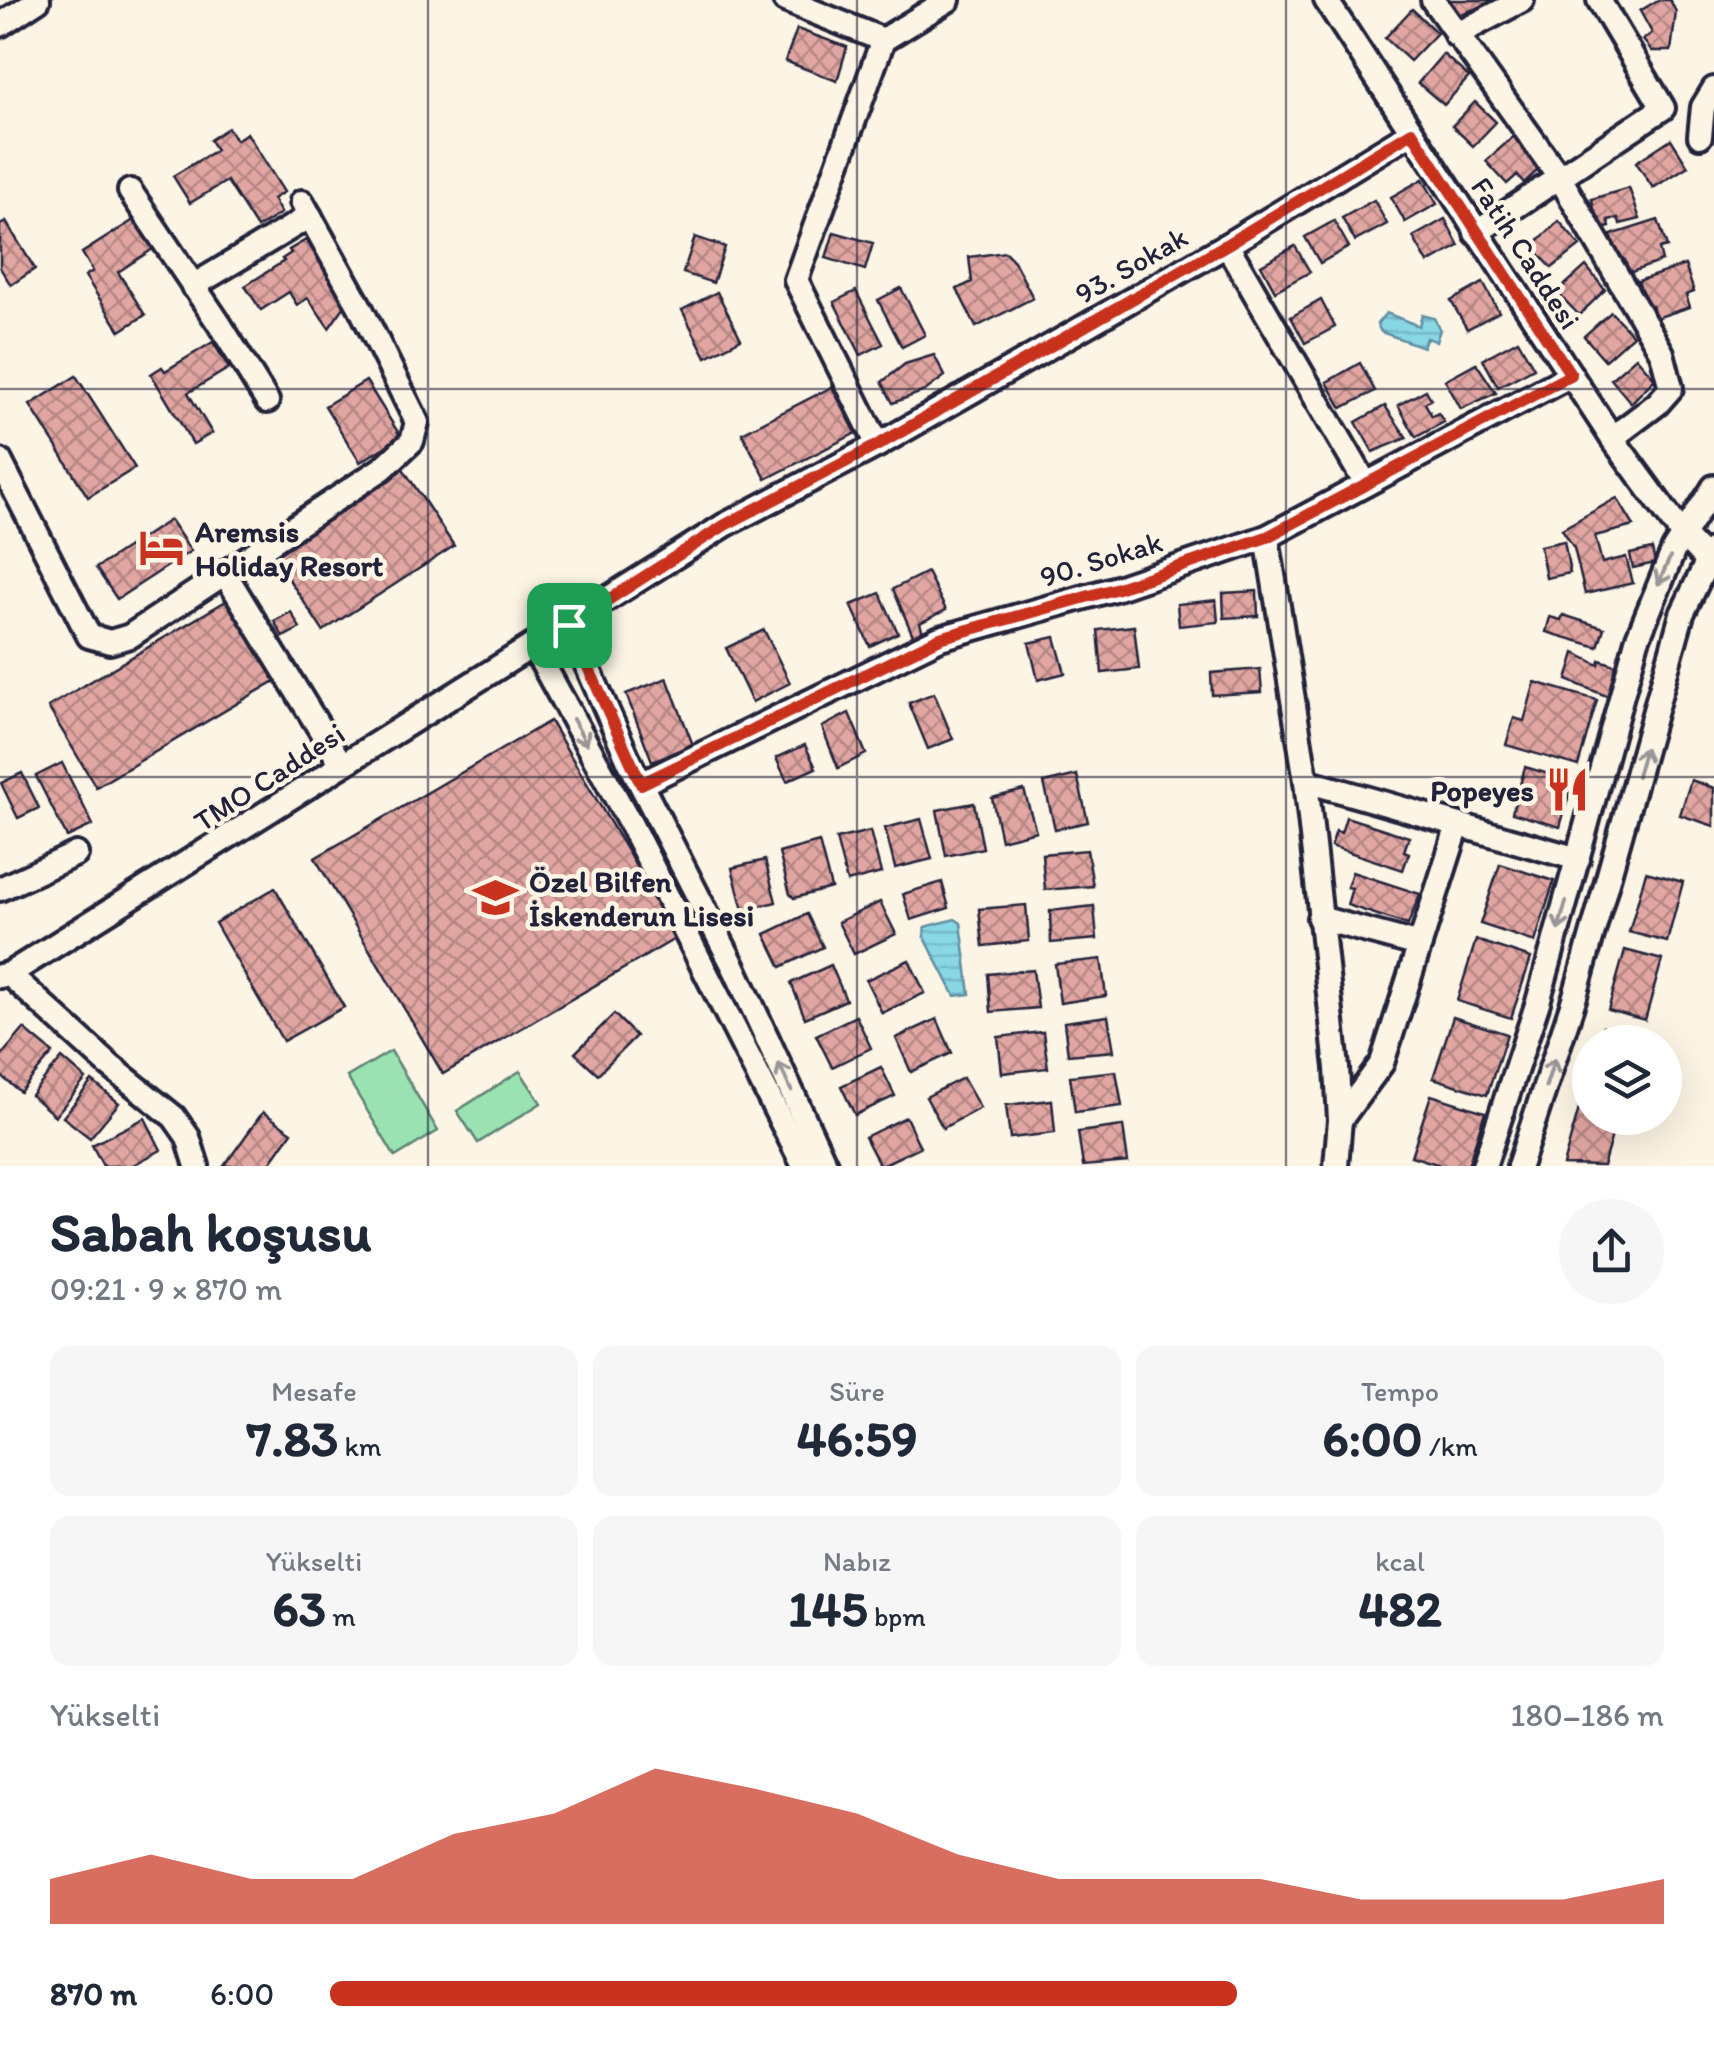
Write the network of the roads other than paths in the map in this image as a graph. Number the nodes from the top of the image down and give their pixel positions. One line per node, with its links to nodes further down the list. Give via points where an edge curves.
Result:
1 (38, 0): 8 (street)
2 (785, 0): 10 (street)
3 (948, 0): 10 (street)
4 (1326, 0): 12 (street, Fatih Caddesi)
5 (1433, 0): 9 (street)
6 (1522, 0): 9 (street)
7 (1599, 0): 14 (street, via 1664,108)
8 (0, 25)
9 (1456, 35): 14 (street)
10 (883, 40): 22 (street, via 796,280)
11 (1714, 89): 13 (street, via 1703,106)
12 (1412, 132): 16 (street, Fatih Caddesi); 17 (street, 93. Sokak)
13 (1700, 136)
14 (1560, 178): 16 (street); 21 (street, via 1662,353 1671,388)
15 (130, 191): 18 (street)
16 (1476, 234): 19 (street, Fatih Caddesi)
17 (1226, 245): 22 (street, 93. Sokak); 24 (street)
18 (194, 286): 20 (street); 29 (street, via 306,209 416,422 412,441 382,468)
19 (1571, 375): 21 (street, Fatih Caddesi); 24 (street, 90. Sokak)
20 (267, 401)
21 (1612, 438): 26 (street, Fatih Caddesi)
22 (878, 445): 30 (street, 93. Sokak, via 725,525)
23 (0, 461): 29 (street, via 89,636 110,642 130,636)
24 (1366, 484): 27 (street, 90. Sokak)
25 (1714, 487): 26 (street)
26 (1682, 534): 28 (street, Fatih Caddesi); 37 (street, one-way to 37, via 1637,640)
27 (1267, 537): 33 (street); 34 (street, 90. Sokak, via 940,638)
28 (1712, 559): 48 (street, one-way to 28, via 1576,996 1682,614)
29 (224, 572): 32 (street)
30 (569, 625): 31 (street, TMO Caddesi); 34 (street)
31 (534, 646): 32 (street, TMO Caddesi); 44 (street, one-way to 44)
32 (342, 765): 41 (street, TMO Caddesi)
33 (1306, 781): 35 (street); 39 (street)
34 (641, 784): 45 (street, one-way to 34)
35 (1458, 825): 37 (street); 40 (street)
36 (76, 854): 38 (street)
37 (1578, 860): 47 (street, one-way to 47)
38 (0, 889)
39 (1319, 918): 40 (street); 42 (street)
40 (1420, 945): 42 (street, via 1382,1062)
41 (5, 975): 43 (street, via 174,1117)
42 (1340, 1120): 46 (street)
43 (197, 1166)
44 (804, 1166)
45 (826, 1166)
46 (1336, 1166)
47 (1484, 1166)
48 (1519, 1166)

